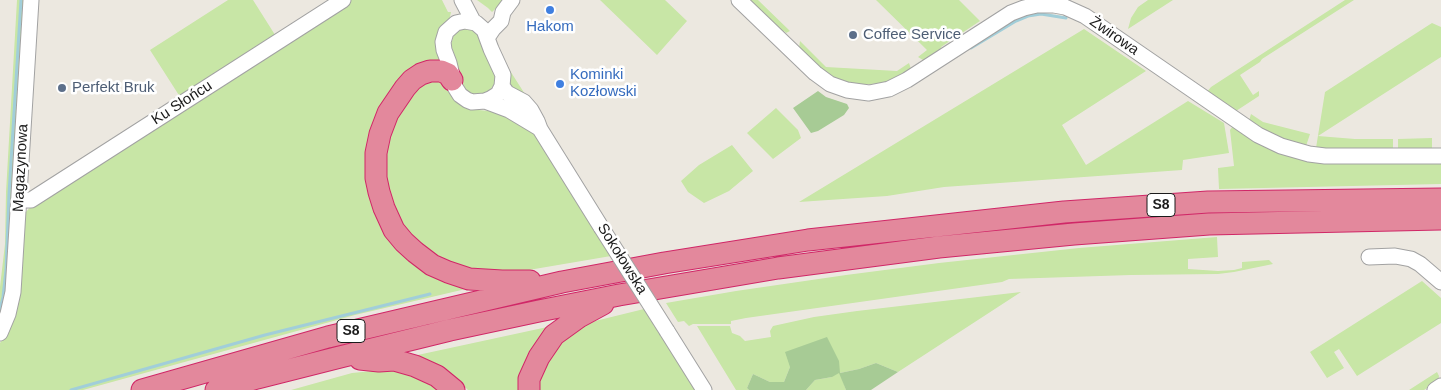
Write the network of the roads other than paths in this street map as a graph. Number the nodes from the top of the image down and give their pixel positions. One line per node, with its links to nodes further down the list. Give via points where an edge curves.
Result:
1 (31, 0): 16 (street, Magazynowa)
2 (344, 0): 16 (street, Ku Słońcu, via 31,200)
3 (452, 0): 8 (street)
4 (462, 0): 8 (street)
5 (512, 0): 7 (street)
6 (739, 0): 14 (street, Żwirowa, via 823,79 839,88 856,92 882,91 899,85 1012,12 1037,5 1054,5 1085,16 1258,135 1280,146 1325,156)
7 (502, 12): 8 (street, via 486,20); 9 (street, via 501,20)
8 (469, 22): 9 (street, via 484,30); 10 (street, via 449,28 445,35 444,50)
9 (487, 38): 11 (street, via 503,75)
10 (452, 80): 12 (street, via 464,99); 19 (highway, via 441,71 417,76 388,112 376,153 376,178 390,222 404,242 421,257 453,274 469,279)
11 (502, 86): 12 (street, via 498,94); 13 (street, Sokołowska, via 528,106)
12 (485, 101): 13 (street, Sokołowska, via 509,110)
13 (540, 129): 29 (street, Sokołowska, bridge)
14 (1441, 156)
15 (1441, 199): 19 (highway, S8, via 1208,202 1064,212 808,240)
16 (19, 200): 22 (street, Magazynowa, via 13,292)
17 (1441, 219): 21 (highway, S8, via 1209,224 1074,234 778,268)
18 (1369, 257): 20 (street, via 1404,257 1416,262)
19 (562, 282): 25 (highway, S8, via 328,337)
20 (1441, 282)
21 (619, 295): 23 (highway, S8); 28 (highway, via 579,317 554,336 539,357)
22 (0, 333)
23 (340, 357): 26 (highway, S8); 27 (highway, via 394,360 415,366 437,376)
24 (1441, 386): 30 (street)
25 (142, 390)
26 (216, 390)
27 (454, 390)
28 (529, 390)
29 (704, 390)
30 (1435, 390)

